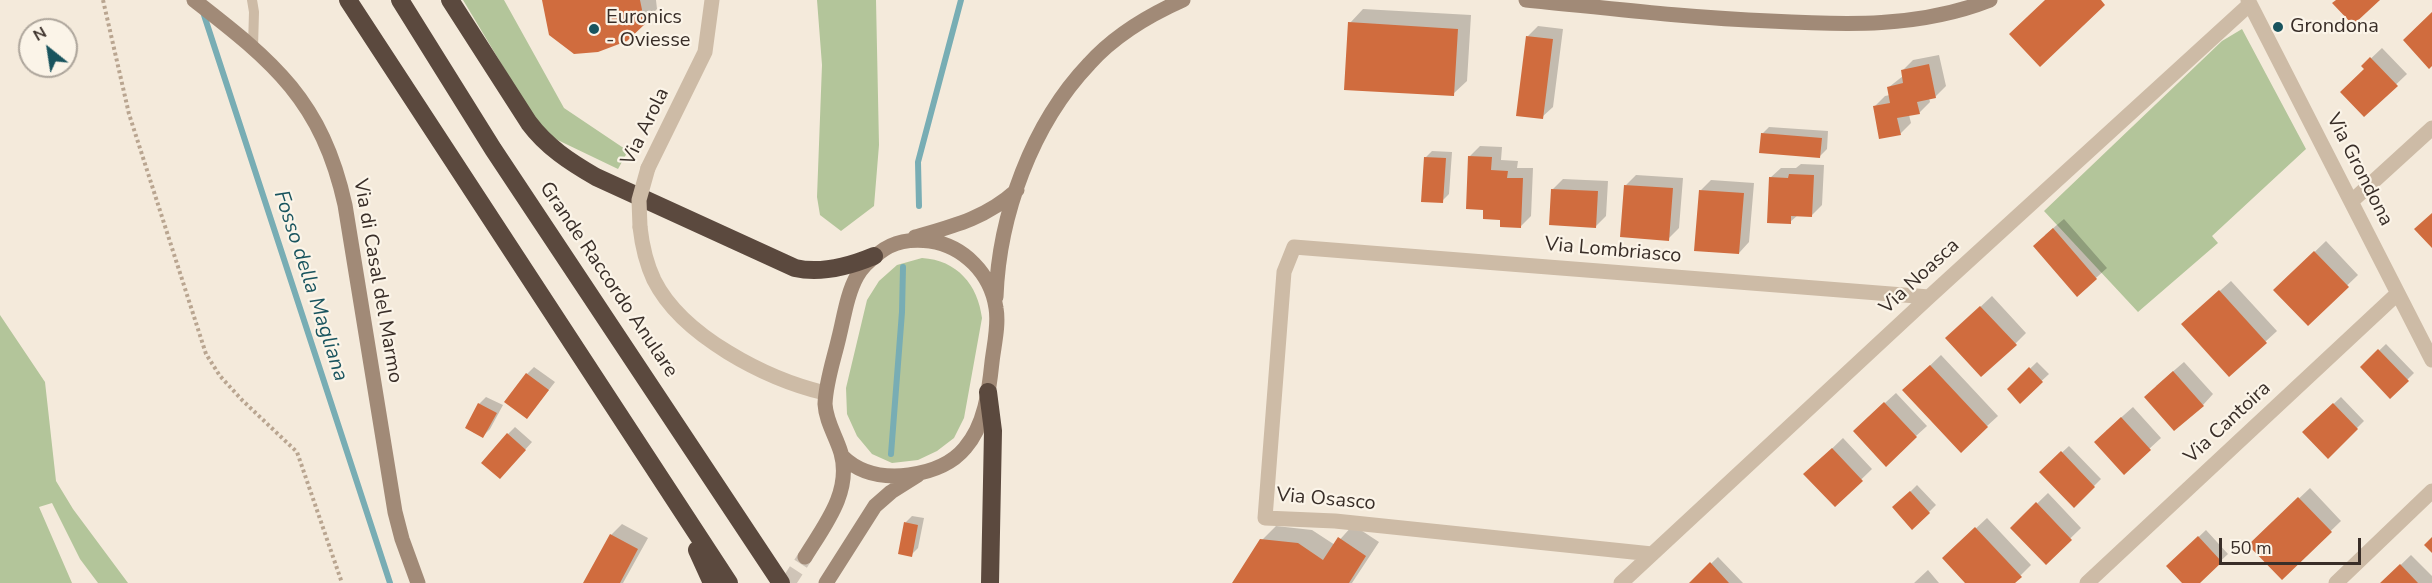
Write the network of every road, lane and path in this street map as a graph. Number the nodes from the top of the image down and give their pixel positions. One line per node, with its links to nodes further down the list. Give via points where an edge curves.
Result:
1 (103, 0): 31 (path, via 129,114 206,354 242,400 297,452)
2 (194, 0): 12 (main road, Via di Casal del Marmo)
3 (252, 0): 12 (lane, via 254,12)
4 (348, 0): 28 (highway)
5 (400, 0): 35 (highway, Grande Raccordo Anulare, via 499,159)
6 (450, 0): 18 (highway, via 532,128 544,141 596,177 795,268 840,267)
7 (712, 0): 24 (street, Via Arola, bridge, via 705,52 648,168 639,200 645,255 654,280 683,318 719,347 796,384)
8 (1183, 0): 14 (main road, via 1131,27 1089,63 1054,110)
9 (1526, 0): 10 (main road, via 1727,19 1842,25 1919,19)
10 (1990, 0)
11 (2249, 2): 15 (street, Via Grondona); 20 (street, Via Noasca)
12 (248, 42): 32 (main road, Via di Casal del Marmo, via 300,98 337,173 395,512)
13 (2432, 128): 15 (street)
14 (1017, 190): 16 (main road, via 981,216); 21 (main road, via 1001,247)
15 (2352, 201): 19 (street, Via Grondona)
16 (902, 240): 18 (main road); 21 (main road, via 932,242 955,249 982,274)
17 (1293, 247): 20 (street, Via Lombriasco); 29 (street, Via Osasco, via 1284,272 1265,518 1335,521)
18 (874, 256): 24 (main road, via 853,286)
19 (2397, 294): 22 (street, Via Grondona); 39 (street, Via Cantoira)
20 (1929, 297): 29 (street, Via Noasca)
21 (996, 306): 23 (main road)
22 (2432, 360)
23 (988, 392): 26 (main road, via 981,421 966,448 945,464); 37 (highway, via 993,431)
24 (825, 393): 25 (main road, via 827,421)
25 (842, 456): 26 (main road, via 878,475); 30 (main road, via 838,498)
26 (921, 473): 36 (main road, via 875,506)
27 (2432, 491): 40 (street)
28 (671, 494): 33 (highway); 34 (highway)
29 (1652, 554): 38 (street, Via Noasca)
30 (805, 556)
31 (342, 583)
32 (418, 583)
33 (712, 583)
34 (729, 583)
35 (781, 583)
36 (826, 583)
37 (990, 583)
38 (1621, 583)
39 (2087, 583)
40 (2336, 583)

